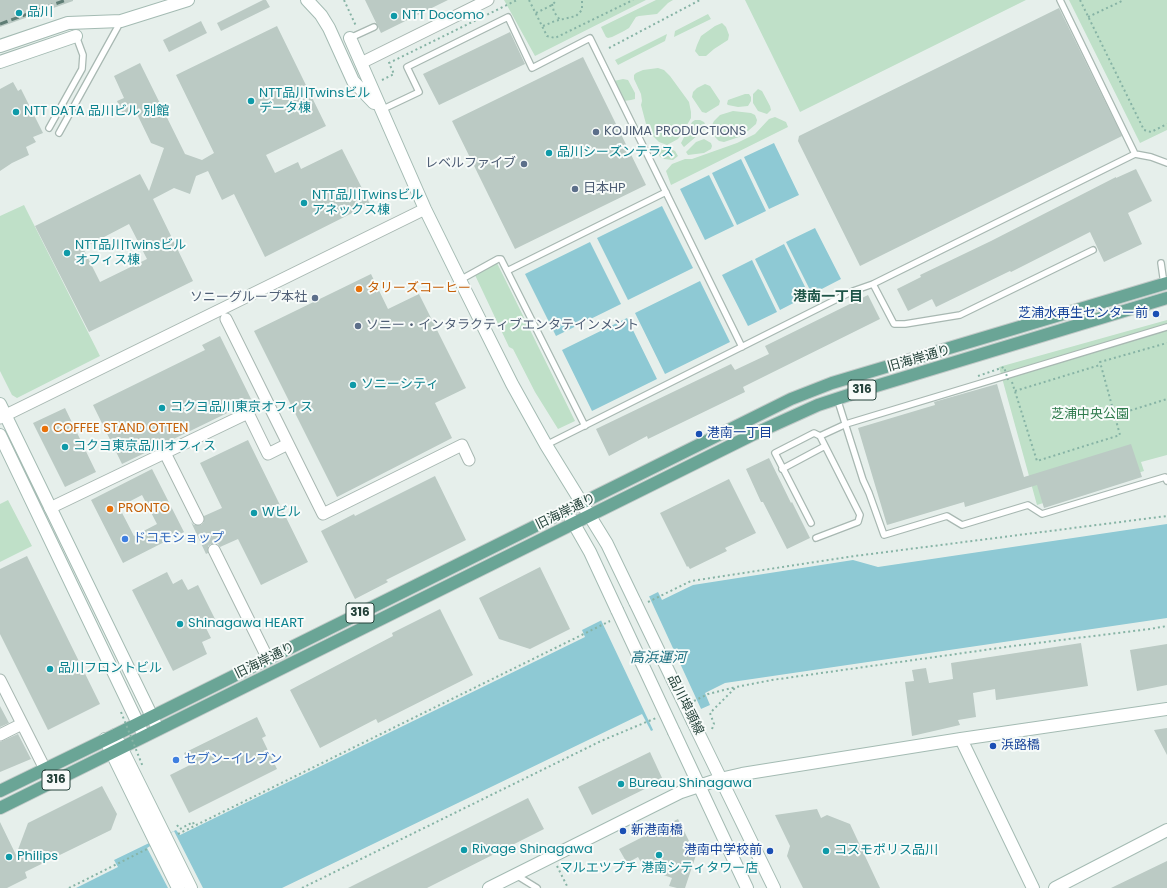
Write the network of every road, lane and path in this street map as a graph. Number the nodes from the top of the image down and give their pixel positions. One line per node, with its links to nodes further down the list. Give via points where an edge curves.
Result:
1 (188, 0): 17 (street)
2 (307, 0): 27 (street, via 329,28 353,81)
3 (488, 0): 25 (street)
4 (517, 0): 26 (path, via 389,63 394,74)
5 (557, 0): 13 (path)
6 (582, 0): 16 (path, via 582,10 576,16)
7 (633, 0): 18 (path, via 555,38 547,36)
8 (700, 0): 23 (path)
9 (1060, 0): 31 (lane)
10 (1080, 0): 15 (path)
11 (1124, 0): 15 (path)
12 (530, 1): 14 (path)
13 (552, 4): 14 (path); 16 (path)
14 (536, 13): 18 (path)
15 (1088, 17): 28 (path, via 1144,130 1151,132)
16 (560, 20): 18 (path)
17 (121, 21): 22 (street, via 68,23); 30 (lane)
18 (543, 26)
19 (374, 27): 21 (lane)
20 (76, 36): 24 (street); 29 (lane, via 83,55 82,69)
21 (350, 38): 25 (street, 品川埠頭線)
22 (0, 46)
23 (610, 48)
24 (0, 62)
25 (361, 63): 27 (street, 品川埠頭線)
26 (380, 81)
27 (381, 110): 33 (lane, via 419,92 406,67 508,17 532,68 590,38); 34 (street, 品川埠頭線)
28 (1167, 124)
29 (49, 128)
30 (59, 133)
31 (1135, 154): 32 (lane); 39 (lane)
32 (1167, 163)
33 (666, 192): 37 (lane); 45 (lane)
34 (425, 209): 38 (street, 品川埠頭線); 53 (street)
35 (1093, 250): 39 (lane, via 960,316 894,324)
36 (1161, 263): 40 (lane)
37 (507, 271): 38 (lane, via 501,259 498,259); 55 (lane)
38 (460, 280): 59 (street, 品川埠頭線)
39 (873, 284): 45 (lane, via 853,291)
40 (1166, 284): 65 (main road, 旧海岸通り / 316, via 813,390)
41 (1167, 298): 49 (main road, 旧海岸通り / 316)
42 (226, 319): 58 (street)
43 (1167, 327): 54 (lane)
44 (1167, 342): 46 (path, via 1100,362)
45 (742, 347): 55 (lane)
46 (1100, 365): 48 (path); 52 (path)
47 (978, 376): 48 (path, bridge, via 1004,367 1008,380 1012,382)
48 (1015, 390): 52 (path, via 1037,461 1120,435)
49 (837, 398): 54 (lane); 68 (main road, 旧海岸通り / 316, via 754,434)
50 (1167, 400): 52 (path)
51 (0, 404): 53 (street)
52 (1116, 415)
53 (3, 417): 66 (street)
54 (846, 424): 57 (lane); 64 (lane, via 863,480 884,535 946,516 962,525 1028,505 1042,514 1165,477)
55 (585, 426): 59 (lane)
56 (0, 435): 85 (street)
57 (820, 436): 60 (lane); 63 (lane, via 814,433 775,453)
58 (288, 444): 61 (street, via 268,454 248,413); 62 (street, via 323,514 462,444)
59 (546, 446): 65 (street, 品川埠頭線)
60 (825, 446): 63 (lane); 73 (lane, via 860,515 858,522)
61 (165, 453): 66 (street); 70 (street)
62 (469, 460)
63 (782, 469): 71 (lane)
64 (1167, 481)
65 (581, 503): 67 (main road, 旧海岸通り / 316); 68 (street, 品川埠頭線)
66 (50, 508): 84 (street)
67 (566, 510): 72 (street, 品川埠頭線); 78 (main road, 旧海岸通り / 316)
68 (590, 516): 72 (main road, 旧海岸通り / 316); 97 (street, 品川埠頭線, bridge, via 607,544)
69 (1167, 516): 75 (path, via 854,556 691,581)
70 (198, 519)
71 (811, 523)
72 (574, 524): 88 (main road, 旧海岸通り / 316); 98 (street, 品川埠頭線, bridge, via 590,552)
73 (816, 538)
74 (214, 550): 78 (street)
75 (662, 595)
76 (1167, 626): 80 (path)
77 (584, 633): 102 (path)
78 (268, 659): 84 (main road, 旧海岸通り / 316)
79 (0, 680): 87 (street)
80 (736, 687): 81 (path); 89 (path, via 710,713 714,724)
81 (708, 694)
82 (1167, 709): 93 (street)
83 (121, 712): 95 (path, bridge)
84 (152, 716): 85 (main road, 旧海岸通り / 316); 88 (street)
85 (138, 723): 91 (street); 92 (main road, 旧海岸通り / 316)
86 (644, 723): 112 (path, via 601,741)
87 (22, 724): 90 (street); 96 (street)
88 (158, 729): 91 (main road, 旧海岸通り / 316)
89 (712, 729)
90 (0, 735)
91 (144, 736): 94 (main road, 旧海岸通り / 316)
92 (110, 737): 94 (street); 96 (main road, 旧海岸通り / 316)
93 (961, 740): 97 (street); 118 (street)
94 (117, 750): 100 (main road, 旧海岸通り / 316); 105 (street)
95 (143, 767)
96 (45, 768): 99 (main road, 旧海岸通り / 316)
97 (720, 779): 98 (street); 117 (street, 品川埠頭線)
98 (698, 785): 106 (street); 116 (street, 品川埠頭線)
99 (0, 790)
100 (0, 808)
101 (177, 825): 102 (path, via 180,829 193,822)
102 (194, 825): 104 (path)
103 (1167, 830): 119 (street)
104 (179, 833)
105 (161, 839): 110 (street); 111 (street)
106 (552, 856): 108 (street); 115 (path)
107 (116, 865): 109 (path)
108 (515, 875): 113 (street); 114 (lane)
109 (69, 888)
110 (178, 888)
111 (191, 888)
112 (302, 888)
113 (489, 888)
114 (537, 888)
115 (568, 888)
116 (747, 888)
117 (774, 888)
118 (1033, 888)
119 (1055, 888)

